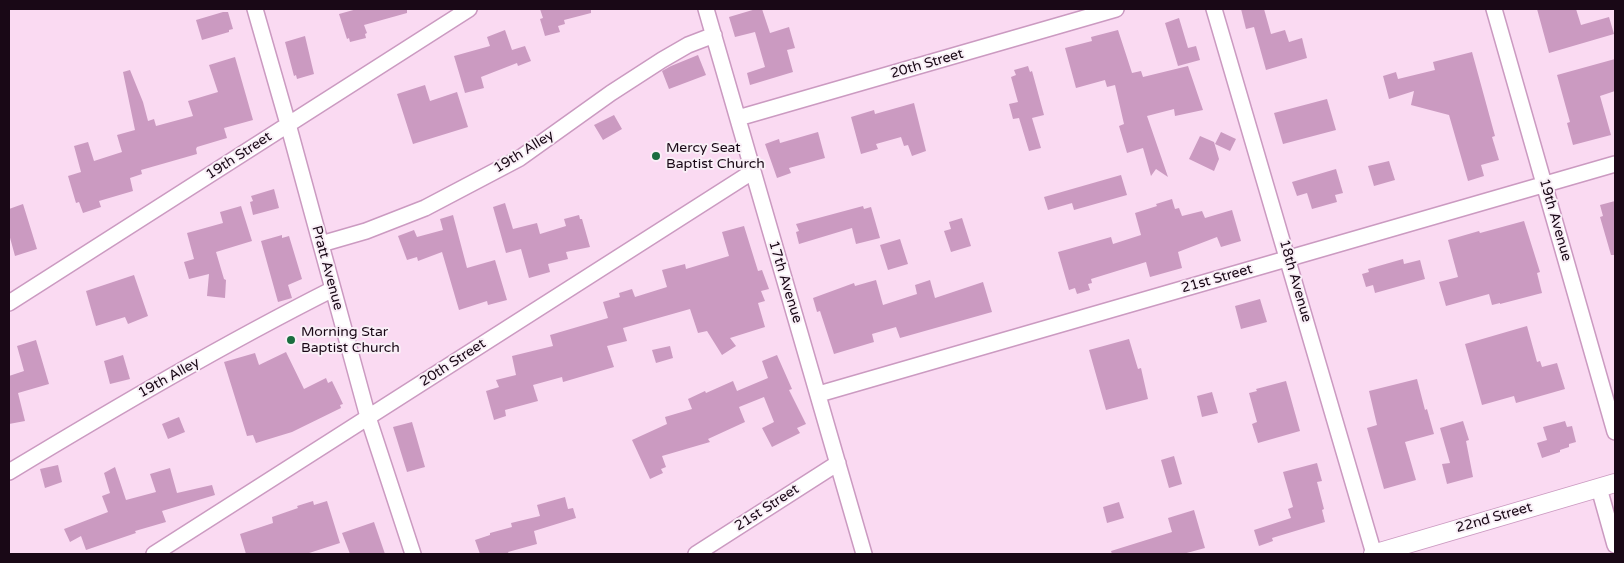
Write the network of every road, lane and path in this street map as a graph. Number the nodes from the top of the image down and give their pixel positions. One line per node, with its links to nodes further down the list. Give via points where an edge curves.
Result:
1 (255, 9): 9 (street, Pratt Avenue)
2 (469, 9): 9 (street, 19th Street)
3 (706, 9): 7 (street, 17th Avenue)
4 (1116, 9): 8 (street, 20th Street)
5 (1214, 9): 14 (street, 18th Avenue)
6 (1494, 9): 12 (street, 19th Avenue)
7 (714, 35): 8 (street, 17th Avenue); 13 (street, 19th Alley, via 662,60 520,158 425,208)
8 (738, 118): 11 (street, 17th Avenue)
9 (288, 124): 13 (street, Pratt Avenue); 16 (street, 19th Street)
10 (1615, 164): 12 (street, 21st Street)
11 (752, 172): 17 (street, 17th Avenue); 18 (street, 20th Street)
12 (1545, 184): 14 (street, 21st Street); 19 (street, 19th Avenue)
13 (321, 244): 15 (street, Pratt Avenue)
14 (1288, 258): 17 (street, 21st Street); 28 (street, 18th Avenue)
15 (333, 289): 18 (street, Pratt Avenue); 21 (street, 19th Alley, via 118,406)
16 (9, 303)
17 (819, 394): 20 (street, 17th Avenue)
18 (368, 417): 24 (street, 20th Street); 25 (street, Pratt Avenue)
19 (1615, 432)
20 (838, 462): 26 (street, 21st Street); 27 (street, 17th Avenue)
21 (9, 472)
22 (1607, 485): 23 (street); 28 (street, 22nd Street)
23 (1615, 545)
24 (154, 554)
25 (413, 554)
26 (696, 554)
27 (864, 554)
28 (1373, 554)

